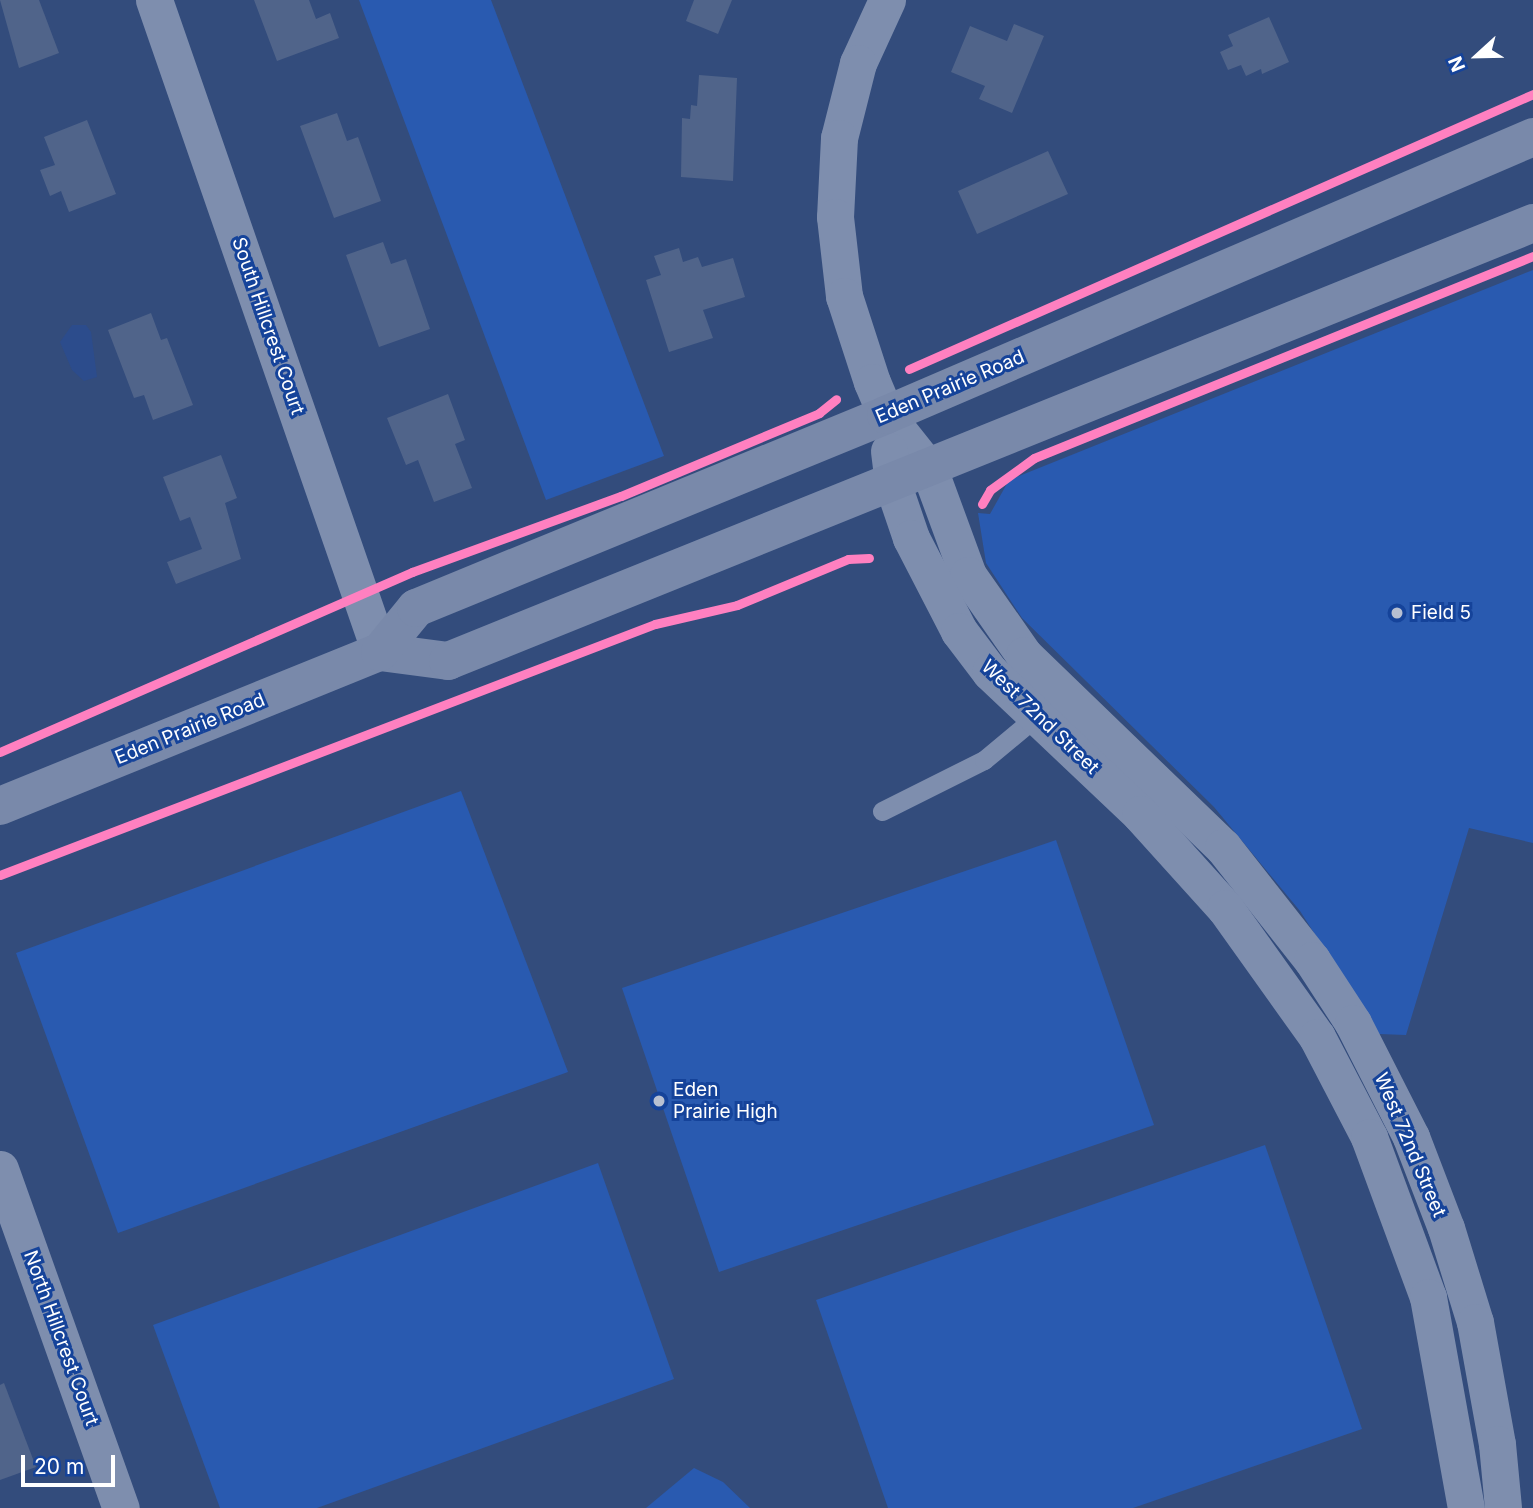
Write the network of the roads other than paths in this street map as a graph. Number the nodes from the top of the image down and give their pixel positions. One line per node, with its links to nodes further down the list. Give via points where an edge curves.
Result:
1 (154, 0): 8 (street, South Hillcrest Court)
2 (887, 0): 5 (street, via 858,63 839,138 835,217 844,296)
3 (1533, 137): 5 (main road, Eden Prairie Road)
4 (1533, 223): 6 (main road, Eden Prairie Road)
5 (886, 415): 6 (street, West 72nd Street); 7 (street, West 72nd Street); 8 (main road, Eden Prairie Road, via 416,608)
6 (929, 469): 7 (main road, Eden Prairie Road); 9 (street, West 72nd Street, via 968,575 1024,655)
7 (892, 485): 8 (main road, Eden Prairie Road, via 448,661); 9 (street, West 72nd Street, via 915,548 959,631 990,672)
8 (380, 652): 10 (main road, Eden Prairie Road)
9 (1049, 705): 11 (lane, via 984,761); 14 (street, West 72nd Street, via 1225,908 1317,1037 1369,1137 1428,1297); 15 (street, West 72nd Street, via 1223,847 1312,960 1360,1035 1431,1184 1475,1322 1497,1444)
10 (0, 806)
11 (882, 811)
12 (0, 1169): 13 (street, North Hillcrest Court)
13 (121, 1508)
14 (1466, 1508)
15 (1503, 1508)

